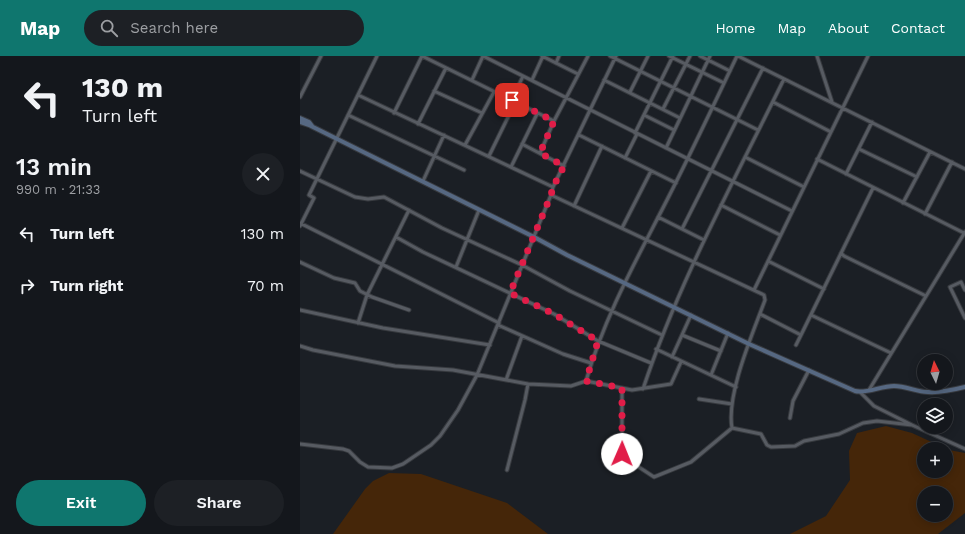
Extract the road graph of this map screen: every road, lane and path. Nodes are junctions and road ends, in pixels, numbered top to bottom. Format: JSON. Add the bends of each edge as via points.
{"nodes":[{"id":1,"x":321,"y":56,"type":"edge"},
{"id":2,"x":377,"y":56,"type":"edge"},
{"id":3,"x":422,"y":56,"type":"edge"},
{"id":4,"x":483,"y":56,"type":"edge"},
{"id":5,"x":543,"y":56,"type":"edge"},
{"id":6,"x":559,"y":56,"type":"edge"},
{"id":7,"x":588,"y":56,"type":"edge"},
{"id":8,"x":610,"y":56,"type":"edge"},
{"id":9,"x":648,"y":56,"type":"edge"},
{"id":10,"x":690,"y":56,"type":"edge"},
{"id":11,"x":700,"y":56,"type":"edge"},
{"id":12,"x":738,"y":56,"type":"edge"},
{"id":13,"x":817,"y":56,"type":"edge"},
{"id":14,"x":868,"y":56,"type":"edge"},
{"id":15,"x":615,"y":57,"type":"edge"},
{"id":16,"x":672,"y":57,"type":"edge"},
{"id":17,"x":709,"y":58,"type":"edge"},
{"id":18,"x":556,"y":63,"type":"junction"},
{"id":19,"x":686,"y":64,"type":"junction"},
{"id":20,"x":446,"y":68,"type":"junction"},
{"id":21,"x":763,"y":68,"type":"junction"},
{"id":22,"x":640,"y":71,"type":"junction"},
{"id":23,"x":730,"y":71,"type":"junction"},
{"id":24,"x":702,"y":72,"type":"junction"},
{"id":25,"x":578,"y":74,"type":"junction"},
{"id":26,"x":523,"y":76,"type":"junction"},
{"id":27,"x":784,"y":79,"type":"junction"},
{"id":28,"x":472,"y":80,"type":"junction"},
{"id":29,"x":532,"y":80,"type":"junction"},
{"id":30,"x":604,"y":80,"type":"junction"},
{"id":31,"x":661,"y":80,"type":"junction"},
{"id":32,"x":724,"y":83,"type":"junction"},
{"id":33,"x":674,"y":87,"type":"junction"},
{"id":34,"x":434,"y":91,"type":"junction"},
{"id":35,"x":494,"y":92,"type":"junction"},
{"id":36,"x":630,"y":92,"type":"junction"},
{"id":37,"x":358,"y":95,"type":"junction"},
{"id":38,"x":691,"y":96,"type":"junction"},
{"id":39,"x":300,"y":97,"type":"edge"},
{"id":40,"x":566,"y":98,"type":"junction"},
{"id":41,"x":512,"y":100,"type":"junction"},
{"id":42,"x":772,"y":102,"type":"junction"},
{"id":43,"x":832,"y":102,"type":"junction"},
{"id":44,"x":515,"y":103,"type":"junction"},
{"id":45,"x":650,"y":103,"type":"junction"},
{"id":46,"x":713,"y":108,"type":"junction"},
{"id":47,"x":843,"y":108,"type":"junction"},
{"id":48,"x":590,"y":109,"type":"junction"},
{"id":49,"x":663,"y":109,"type":"junction"},
{"id":50,"x":394,"y":112,"type":"junction"},
{"id":51,"x":482,"y":113,"type":"junction"},
{"id":52,"x":348,"y":114,"type":"junction"},
{"id":53,"x":537,"y":114,"type":"junction"},
{"id":54,"x":644,"y":115,"type":"junction"},
{"id":55,"x":300,"y":118,"type":"edge"},
{"id":56,"x":680,"y":118,"type":"junction"},
{"id":57,"x":736,"y":119,"type":"junction"},
{"id":58,"x":554,"y":121,"type":"junction"},
{"id":59,"x":300,"y":122,"type":"edge"},
{"id":60,"x":872,"y":122,"type":"junction"},
{"id":61,"x":418,"y":124,"type":"junction"},
{"id":62,"x":311,"y":126,"type":"junction"},
{"id":63,"x":674,"y":130,"type":"junction"},
{"id":64,"x":758,"y":130,"type":"junction"},
{"id":65,"x":831,"y":132,"type":"junction"},
{"id":66,"x":636,"y":133,"type":"junction"},
{"id":67,"x":579,"y":134,"type":"junction"},
{"id":68,"x":444,"y":135,"type":"junction"},
{"id":69,"x":337,"y":137,"type":"junction"},
{"id":70,"x":522,"y":144,"type":"junction"},
{"id":71,"x":465,"y":145,"type":"junction"},
{"id":72,"x":602,"y":146,"type":"junction"},
{"id":73,"x":666,"y":148,"type":"junction"},
{"id":74,"x":859,"y":148,"type":"junction"},
{"id":75,"x":930,"y":152,"type":"junction"},
{"id":76,"x":540,"y":153,"type":"junction"},
{"id":77,"x":434,"y":156,"type":"junction"},
{"id":78,"x":489,"y":156,"type":"junction"},
{"id":79,"x":745,"y":157,"type":"junction"},
{"id":80,"x":625,"y":158,"type":"junction"},
{"id":81,"x":688,"y":159,"type":"junction"},
{"id":82,"x":817,"y":159,"type":"junction"},
{"id":83,"x":952,"y":162,"type":"junction"},
{"id":84,"x":564,"y":166,"type":"junction"},
{"id":85,"x":511,"y":167,"type":"junction"},
{"id":86,"x":965,"y":169,"type":"edge"},
{"id":87,"x":464,"y":170,"type":"dead end"},
{"id":88,"x":711,"y":170,"type":"junction"},
{"id":89,"x":300,"y":171,"type":"edge"},
{"id":90,"x":651,"y":171,"type":"junction"},
{"id":91,"x":846,"y":174,"type":"junction"},
{"id":92,"x":917,"y":177,"type":"junction"},
{"id":93,"x":318,"y":180,"type":"junction"},
{"id":94,"x":423,"y":181,"type":"junction"},
{"id":95,"x":733,"y":182,"type":"junction"},
{"id":96,"x":676,"y":183,"type":"junction"},
{"id":97,"x":553,"y":187,"type":"junction"},
{"id":98,"x":804,"y":187,"type":"junction"},
{"id":99,"x":873,"y":188,"type":"junction"},
{"id":100,"x":551,"y":195,"type":"junction"},
{"id":101,"x":903,"y":203,"type":"junction"},
{"id":102,"x":721,"y":205,"type":"junction"},
{"id":103,"x":574,"y":206,"type":"junction"},
{"id":104,"x":409,"y":210,"type":"junction"},
{"id":105,"x":479,"y":210,"type":"junction"},
{"id":106,"x":792,"y":211,"type":"junction"},
{"id":107,"x":925,"y":214,"type":"junction"},
{"id":108,"x":658,"y":217,"type":"junction"},
{"id":109,"x":300,"y":224,"type":"edge"},
{"id":110,"x":622,"y":228,"type":"junction"},
{"id":111,"x":682,"y":229,"type":"junction"},
{"id":112,"x":965,"y":233,"type":"edge"},
{"id":113,"x":780,"y":235,"type":"junction"},
{"id":114,"x":534,"y":236,"type":"junction"},
{"id":115,"x":396,"y":237,"type":"junction"},
{"id":116,"x":646,"y":239,"type":"junction"},
{"id":117,"x":467,"y":240,"type":"junction"},
{"id":118,"x":704,"y":240,"type":"junction"},
{"id":119,"x":841,"y":252,"type":"junction"},
{"id":120,"x":768,"y":261,"type":"junction"},
{"id":121,"x":300,"y":262,"type":"edge"},
{"id":122,"x":694,"y":262,"type":"junction"},
{"id":123,"x":383,"y":265,"type":"junction"},
{"id":124,"x":522,"y":265,"type":"junction"},
{"id":125,"x":456,"y":267,"type":"junction"},
{"id":126,"x":625,"y":283,"type":"junction"},
{"id":127,"x":824,"y":289,"type":"junction"},
{"id":128,"x":754,"y":290,"type":"junction"},
{"id":129,"x":965,"y":290,"type":"edge"},
{"id":130,"x":510,"y":293,"type":"junction"},
{"id":131,"x":367,"y":295,"type":"junction"},
{"id":132,"x":926,"y":296,"type":"junction"},
{"id":133,"x":674,"y":306,"type":"junction"},
{"id":134,"x":300,"y":310,"type":"edge"},
{"id":135,"x":409,"y":310,"type":"dead end"},
{"id":136,"x":611,"y":310,"type":"junction"},
{"id":137,"x":760,"y":314,"type":"junction"},
{"id":138,"x":691,"y":315,"type":"junction"},
{"id":139,"x":811,"y":315,"type":"junction"},
{"id":140,"x":965,"y":318,"type":"edge"},
{"id":141,"x":358,"y":323,"type":"junction"},
{"id":142,"x":498,"y":324,"type":"junction"},
{"id":143,"x":728,"y":333,"type":"junction"},
{"id":144,"x":662,"y":334,"type":"junction"},
{"id":145,"x":682,"y":335,"type":"junction"},
{"id":146,"x":801,"y":335,"type":"junction"},
{"id":147,"x":522,"y":336,"type":"junction"},
{"id":148,"x":598,"y":341,"type":"junction"},
{"id":149,"x":749,"y":344,"type":"junction"},
{"id":150,"x":490,"y":345,"type":"junction"},
{"id":151,"x":796,"y":345,"type":"dead end"},
{"id":152,"x":300,"y":346,"type":"edge"},
{"id":153,"x":656,"y":349,"type":"junction"},
{"id":154,"x":721,"y":351,"type":"junction"},
{"id":155,"x":891,"y":353,"type":"junction"},
{"id":156,"x":672,"y":357,"type":"junction"},
{"id":157,"x":681,"y":362,"type":"junction"},
{"id":158,"x":591,"y":363,"type":"junction"},
{"id":159,"x":651,"y":363,"type":"junction"},
{"id":160,"x":809,"y":370,"type":"junction"},
{"id":161,"x":477,"y":375,"type":"junction"},
{"id":162,"x":711,"y":375,"type":"junction"},
{"id":163,"x":506,"y":380,"type":"junction"},
{"id":164,"x":586,"y":381,"type":"junction"},
{"id":165,"x":528,"y":384,"type":"junction"},
{"id":166,"x":736,"y":387,"type":"junction"},
{"id":167,"x":965,"y":387,"type":"edge"},
{"id":168,"x":622,"y":388,"type":"junction"},
{"id":169,"x":643,"y":389,"type":"junction"},
{"id":170,"x":869,"y":390,"type":"junction"},
{"id":171,"x":861,"y":392,"type":"junction"},
{"id":172,"x":712,"y":395,"type":"dead end"},
{"id":173,"x":699,"y":399,"type":"dead end"},
{"id":174,"x":711,"y":400,"type":"junction"},
{"id":175,"x":732,"y":404,"type":"junction"},
{"id":176,"x":790,"y":418,"type":"dead end"},
{"id":177,"x":912,"y":425,"type":"junction"},
{"id":178,"x":732,"y":428,"type":"junction"},
{"id":179,"x":300,"y":444,"type":"edge"},
{"id":180,"x":965,"y":449,"type":"edge"},
{"id":181,"x":507,"y":470,"type":"dead end"}],
"edges":[{"from":1,"to":39,"type":"street"},
{"from":2,"to":37,"type":"street"},
{"from":3,"to":20,"type":"street"},
{"from":3,"to":50,"type":"street"},
{"from":4,"to":26,"type":"street"},
{"from":4,"to":28,"type":"street"},
{"from":5,"to":18,"type":"street"},
{"from":5,"to":29,"type":"street"},
{"from":6,"to":18,"type":"street"},
{"from":7,"to":25,"type":"street"},
{"from":8,"to":15,"type":"street"},
{"from":9,"to":22,"type":"street"},
{"from":10,"to":19,"type":"street"},
{"from":11,"to":17,"type":"street"},
{"from":12,"to":21,"type":"street"},
{"from":12,"to":23,"type":"street"},
{"from":13,"to":43,"type":"street"},
{"from":14,"to":47,"type":"street"},
{"from":15,"to":22,"type":"street"},
{"from":15,"to":30,"type":"street"},
{"from":16,"to":19,"type":"street"},
{"from":16,"to":31,"type":"street"},
{"from":17,"to":23,"type":"street"},
{"from":17,"to":24,"type":"street"},
{"from":18,"to":25,"type":"street"},
{"from":19,"to":24,"type":"street"},
{"from":19,"to":33,"type":"street"},
{"from":20,"to":28,"type":"street"},
{"from":20,"to":34,"type":"street"},
{"from":21,"to":27,"type":"street"},
{"from":21,"to":57,"type":"street"},
{"from":22,"to":31,"type":"street"},
{"from":22,"to":36,"type":"street"},
{"from":23,"to":32,"type":"street"},
{"from":24,"to":32,"type":"street"},
{"from":24,"to":38,"type":"street"},
{"from":25,"to":40,"type":"street"},
{"from":26,"to":29,"type":"street"},
{"from":26,"to":41,"type":"street"},
{"from":27,"to":42,"type":"street"},
{"from":27,"to":43,"type":"street"},
{"from":28,"to":35,"type":"street"},
{"from":29,"to":40,"type":"street"},
{"from":30,"to":36,"type":"street"},
{"from":30,"to":48,"type":"street"},
{"from":31,"to":33,"type":"street"},
{"from":31,"to":45,"type":"street"},
{"from":32,"to":46,"type":"street"},
{"from":33,"to":38,"type":"street"},
{"from":33,"to":49,"type":"street"},
{"from":34,"to":51,"type":"street"},
{"from":34,"to":61,"type":"street"},
{"from":35,"to":41,"type":"street"},
{"from":35,"to":51,"type":"street"},
{"from":36,"to":45,"type":"street"},
{"from":37,"to":50,"type":"street"},
{"from":37,"to":52,"type":"street"},
{"from":38,"to":46,"type":"street"},
{"from":38,"to":56,"type":"street"},
{"from":40,"to":48,"type":"street"},
{"from":40,"to":58,"type":"street"},
{"from":41,"to":44,"type":"street"},
{"from":42,"to":64,"type":"street"},
{"from":42,"to":65,"type":"street"},
{"from":43,"to":47,"type":"street"},
{"from":44,"to":53,"type":"street"},
{"from":44,"to":78,"type":"street"},
{"from":45,"to":49,"type":"street"},
{"from":45,"to":54,"type":"street"},
{"from":46,"to":57,"type":"street"},
{"from":46,"to":81,"type":"street"},
{"from":47,"to":60,"type":"street"},
{"from":47,"to":65,"type":"street"},
{"from":48,"to":66,"type":"street"},
{"from":48,"to":67,"type":"street"},
{"from":49,"to":56,"type":"street"},
{"from":50,"to":61,"type":"street"},
{"from":51,"to":71,"type":"street"},
{"from":52,"to":69,"type":"street"},
{"from":52,"to":77,"type":"street"},
{"from":53,"to":58,"type":"street"},
{"from":53,"to":70,"type":"street"},
{"from":54,"to":63,"type":"street"},
{"from":54,"to":66,"type":"street"},
{"from":55,"to":62,"type":"street","via":[[309,122]]},
{"from":56,"to":63,"type":"street"},
{"from":57,"to":64,"type":"street"},
{"from":57,"to":88,"type":"street"},
{"from":58,"to":76,"type":"street"},
{"from":59,"to":62,"type":"street"},
{"from":60,"to":74,"type":"street"},
{"from":60,"to":75,"type":"street"},
{"from":61,"to":68,"type":"street"},
{"from":62,"to":69,"type":"street"},
{"from":63,"to":73,"type":"street"},
{"from":64,"to":79,"type":"street"},
{"from":65,"to":82,"type":"street"},
{"from":66,"to":73,"type":"street"},
{"from":66,"to":80,"type":"street"},
{"from":67,"to":72,"type":"street"},
{"from":67,"to":84,"type":"street"},
{"from":68,"to":71,"type":"street"},
{"from":68,"to":77,"type":"street"},
{"from":69,"to":93,"type":"street"},
{"from":69,"to":94,"type":"street"},
{"from":70,"to":76,"type":"street"},
{"from":70,"to":85,"type":"street"},
{"from":71,"to":78,"type":"street"},
{"from":72,"to":80,"type":"street"},
{"from":72,"to":103,"type":"street"},
{"from":73,"to":81,"type":"street"},
{"from":74,"to":91,"type":"street"},
{"from":74,"to":92,"type":"street"},
{"from":75,"to":83,"type":"street"},
{"from":75,"to":92,"type":"street"},
{"from":76,"to":84,"type":"street"},
{"from":77,"to":87,"type":"street"},
{"from":77,"to":94,"type":"street"},
{"from":78,"to":85,"type":"street"},
{"from":79,"to":95,"type":"street"},
{"from":79,"to":98,"type":"street"},
{"from":80,"to":90,"type":"street"},
{"from":81,"to":88,"type":"street"},
{"from":81,"to":96,"type":"street"},
{"from":82,"to":91,"type":"street"},
{"from":82,"to":98,"type":"street"},
{"from":83,"to":86,"type":"street"},
{"from":83,"to":107,"type":"street"},
{"from":84,"to":97,"type":"street"},
{"from":85,"to":97,"type":"street"},
{"from":88,"to":95,"type":"street"},
{"from":88,"to":111,"type":"street"},
{"from":89,"to":93,"type":"street"},
{"from":90,"to":96,"type":"street"},
{"from":90,"to":110,"type":"street"},
{"from":91,"to":99,"type":"street"},
{"from":92,"to":101,"type":"street"},
{"from":93,"to":104,"type":"street","via":[[355,197],[384,197]]},
{"from":93,"to":109,"type":"street","via":[[309,195],[314,198]]},
{"from":94,"to":105,"type":"street"},
{"from":95,"to":102,"type":"street"},
{"from":95,"to":106,"type":"street"},
{"from":96,"to":108,"type":"street"},
{"from":97,"to":100,"type":"street"},
{"from":98,"to":106,"type":"street"},
{"from":99,"to":101,"type":"street"},
{"from":99,"to":119,"type":"street"},
{"from":100,"to":103,"type":"street"},
{"from":100,"to":114,"type":"street"},
{"from":101,"to":107,"type":"street"},
{"from":102,"to":113,"type":"street"},
{"from":102,"to":118,"type":"street"},
{"from":103,"to":110,"type":"street"},
{"from":104,"to":115,"type":"street"},
{"from":104,"to":117,"type":"street"},
{"from":105,"to":114,"type":"street"},
{"from":105,"to":117,"type":"street"},
{"from":106,"to":113,"type":"street"},
{"from":107,"to":112,"type":"street"},
{"from":108,"to":111,"type":"street"},
{"from":108,"to":116,"type":"street"},
{"from":109,"to":123,"type":"street"},
{"from":110,"to":116,"type":"street"},
{"from":111,"to":118,"type":"street"},
{"from":112,"to":132,"type":"street"},
{"from":113,"to":120,"type":"street"},
{"from":114,"to":124,"type":"street"},
{"from":114,"to":126,"type":"street"},
{"from":115,"to":123,"type":"street"},
{"from":115,"to":125,"type":"street"},
{"from":116,"to":122,"type":"street"},
{"from":116,"to":126,"type":"street"},
{"from":117,"to":124,"type":"street"},
{"from":117,"to":125,"type":"street"},
{"from":118,"to":122,"type":"street"},
{"from":119,"to":127,"type":"street"},
{"from":119,"to":132,"type":"street","via":[[844,256]]},
{"from":120,"to":127,"type":"street"},
{"from":120,"to":128,"type":"street"},
{"from":121,"to":131,"type":"street","via":[[334,278],[354,283]]},
{"from":122,"to":128,"type":"street"},
{"from":122,"to":133,"type":"street"},
{"from":123,"to":131,"type":"street"},
{"from":123,"to":142,"type":"street"},
{"from":124,"to":130,"type":"street"},
{"from":124,"to":136,"type":"street"},
{"from":125,"to":130,"type":"street"},
{"from":126,"to":133,"type":"street"},
{"from":126,"to":136,"type":"street"},
{"from":127,"to":139,"type":"street"},
{"from":128,"to":137,"type":"street","via":[[765,297]]},
{"from":129,"to":140,"type":"street","via":[[961,282],[950,287]]},
{"from":130,"to":142,"type":"street"},
{"from":130,"to":148,"type":"street","via":[[554,314]]},
{"from":131,"to":135,"type":"street"},
{"from":131,"to":141,"type":"street"},
{"from":132,"to":155,"type":"street"},
{"from":133,"to":138,"type":"street"},
{"from":133,"to":144,"type":"street"},
{"from":134,"to":141,"type":"street"},
{"from":136,"to":144,"type":"street"},
{"from":136,"to":148,"type":"street"},
{"from":137,"to":146,"type":"street"},
{"from":137,"to":149,"type":"street"},
{"from":138,"to":143,"type":"street"},
{"from":138,"to":145,"type":"street"},
{"from":139,"to":146,"type":"street"},
{"from":139,"to":155,"type":"street"},
{"from":141,"to":150,"type":"street"},
{"from":142,"to":147,"type":"street"},
{"from":142,"to":150,"type":"street"},
{"from":143,"to":149,"type":"street"},
{"from":143,"to":154,"type":"street"},
{"from":144,"to":153,"type":"street"},
{"from":145,"to":154,"type":"street"},
{"from":145,"to":156,"type":"street"},
{"from":146,"to":151,"type":"street"},
{"from":147,"to":158,"type":"street"},
{"from":147,"to":163,"type":"street"},
{"from":148,"to":158,"type":"street"},
{"from":148,"to":159,"type":"street"},
{"from":149,"to":160,"type":"street"},
{"from":149,"to":166,"type":"street"},
{"from":150,"to":161,"type":"street"},
{"from":152,"to":161,"type":"street","via":[[395,366],[453,370]]},
{"from":153,"to":156,"type":"street"},
{"from":153,"to":159,"type":"street"},
{"from":154,"to":162,"type":"street"},
{"from":155,"to":170,"type":"street"},
{"from":156,"to":157,"type":"street"},
{"from":157,"to":162,"type":"street"},
{"from":157,"to":169,"type":"street","via":[[672,384]]},
{"from":158,"to":164,"type":"street"},
{"from":159,"to":169,"type":"street"},
{"from":160,"to":171,"type":"street"},
{"from":160,"to":176,"type":"street","via":[[791,405]]},
{"from":161,"to":163,"type":"street"},
{"from":161,"to":179,"type":"street","via":[[440,436],[431,445],[398,466],[372,468],[362,464],[349,450]]},
{"from":162,"to":166,"type":"street"},
{"from":163,"to":165,"type":"street"},
{"from":164,"to":165,"type":"street","via":[[571,386]]},
{"from":164,"to":168,"type":"street"},
{"from":165,"to":181,"type":"street"},
{"from":166,"to":175,"type":"street"},
{"from":167,"to":170,"type":"street","via":[[928,392],[896,386]]},
{"from":168,"to":169,"type":"street"},
{"from":168,"to":178,"type":"street","via":[[622,456],[650,475],[658,476],[687,465]]},
{"from":170,"to":171,"type":"street"},
{"from":171,"to":177,"type":"street","via":[[874,406]]},
{"from":172,"to":174,"type":"street"},
{"from":173,"to":174,"type":"street"},
{"from":174,"to":175,"type":"street"},
{"from":175,"to":178,"type":"street"},
{"from":177,"to":178,"type":"street","via":[[877,421],[863,423],[840,434],[804,441],[795,446],[774,447],[767,444],[761,434]]},
{"from":177,"to":180,"type":"street"}]}
